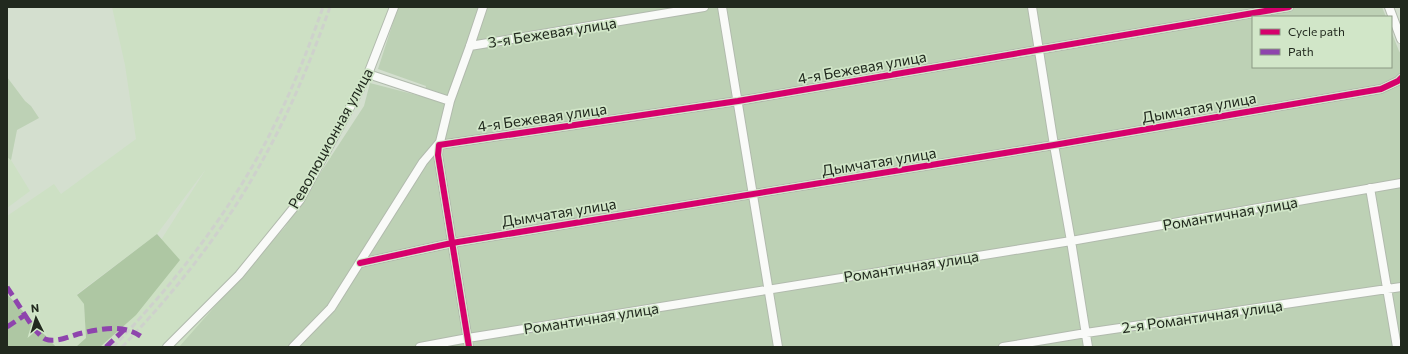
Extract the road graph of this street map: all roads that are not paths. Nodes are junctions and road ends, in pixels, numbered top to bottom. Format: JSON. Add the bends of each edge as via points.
{"nodes":[{"id":1,"x":394,"y":7,"type":"edge"},
{"id":2,"x":482,"y":7,"type":"edge"},
{"id":3,"x":704,"y":7,"type":"edge"},
{"id":4,"x":722,"y":7,"type":"edge"},
{"id":5,"x":1032,"y":7,"type":"edge"},
{"id":6,"x":1289,"y":7,"type":"edge"},
{"id":7,"x":1389,"y":7,"type":"edge"},
{"id":8,"x":1401,"y":39,"type":"edge"},
{"id":9,"x":470,"y":46,"type":"junction"},
{"id":10,"x":1038,"y":50,"type":"junction"},
{"id":11,"x":368,"y":74,"type":"junction"},
{"id":12,"x":1401,"y":78,"type":"edge"},
{"id":13,"x":450,"y":101,"type":"junction"},
{"id":14,"x":738,"y":101,"type":"junction"},
{"id":15,"x":439,"y":145,"type":"junction"},
{"id":16,"x":1054,"y":146,"type":"junction"},
{"id":17,"x":1401,"y":183,"type":"edge"},
{"id":18,"x":1370,"y":188,"type":"junction"},
{"id":19,"x":752,"y":195,"type":"junction"},
{"id":20,"x":1071,"y":241,"type":"junction"},
{"id":21,"x":452,"y":243,"type":"junction"},
{"id":22,"x":360,"y":263,"type":"junction"},
{"id":23,"x":1401,"y":287,"type":"edge"},
{"id":24,"x":769,"y":289,"type":"junction"},
{"id":25,"x":1387,"y":289,"type":"junction"},
{"id":26,"x":1086,"y":333,"type":"junction"},
{"id":27,"x":468,"y":338,"type":"junction"},
{"id":28,"x":167,"y":347,"type":"edge"},
{"id":29,"x":293,"y":347,"type":"edge"},
{"id":30,"x":420,"y":347,"type":"edge"},
{"id":31,"x":469,"y":347,"type":"edge"},
{"id":32,"x":778,"y":347,"type":"edge"},
{"id":33,"x":1003,"y":347,"type":"edge"},
{"id":34,"x":1088,"y":347,"type":"edge"},
{"id":35,"x":1397,"y":347,"type":"edge"}],
"edges":[{"from":1,"to":11,"type":"street","name":"Революционная улица"},
{"from":2,"to":9,"type":"street"},
{"from":3,"to":9,"type":"street","name":"3-я Бежевая улица"},
{"from":4,"to":14,"type":"street"},
{"from":5,"to":10,"type":"street"},
{"from":6,"to":10,"type":"street","name":"4-я Бежевая улица"},
{"from":7,"to":8,"type":"street"},
{"from":9,"to":13,"type":"street"},
{"from":10,"to":14,"type":"street","name":"4-я Бежевая улица"},
{"from":10,"to":16,"type":"street"},
{"from":11,"to":13,"type":"street"},
{"from":11,"to":28,"type":"street","name":"Революционная улица","via":[[300,200],[239,275]]},
{"from":12,"to":16,"type":"street","name":"Дымчатая улица","via":[[1381,89]]},
{"from":13,"to":15,"type":"street"},
{"from":14,"to":15,"type":"street","name":"4-я Бежевая улица"},
{"from":14,"to":19,"type":"street"},
{"from":15,"to":21,"type":"street","via":[[438,155]]},
{"from":15,"to":22,"type":"street","via":[[422,162]]},
{"from":16,"to":19,"type":"street","name":"Дымчатая улица"},
{"from":16,"to":20,"type":"street"},
{"from":17,"to":18,"type":"street","name":"Романтичная улица"},
{"from":18,"to":20,"type":"street","name":"Романтичная улица"},
{"from":18,"to":25,"type":"street"},
{"from":19,"to":21,"type":"street","name":"Дымчатая улица"},
{"from":19,"to":24,"type":"street"},
{"from":20,"to":24,"type":"street","name":"Романтичная улица"},
{"from":20,"to":26,"type":"street"},
{"from":21,"to":22,"type":"street","name":"Дымчатая улица"},
{"from":21,"to":27,"type":"street"},
{"from":22,"to":29,"type":"street","via":[[331,308]]},
{"from":23,"to":25,"type":"street","name":"2-я Романтичная улица"},
{"from":24,"to":27,"type":"street","name":"Романтичная улица"},
{"from":24,"to":32,"type":"street"},
{"from":25,"to":26,"type":"street","name":"2-я Романтичная улица"},
{"from":25,"to":35,"type":"street"},
{"from":26,"to":33,"type":"street","name":"2-я Романтичная улица"},
{"from":26,"to":34,"type":"street"},
{"from":27,"to":30,"type":"street","name":"Романтичная улица"},
{"from":27,"to":31,"type":"street"}]}
